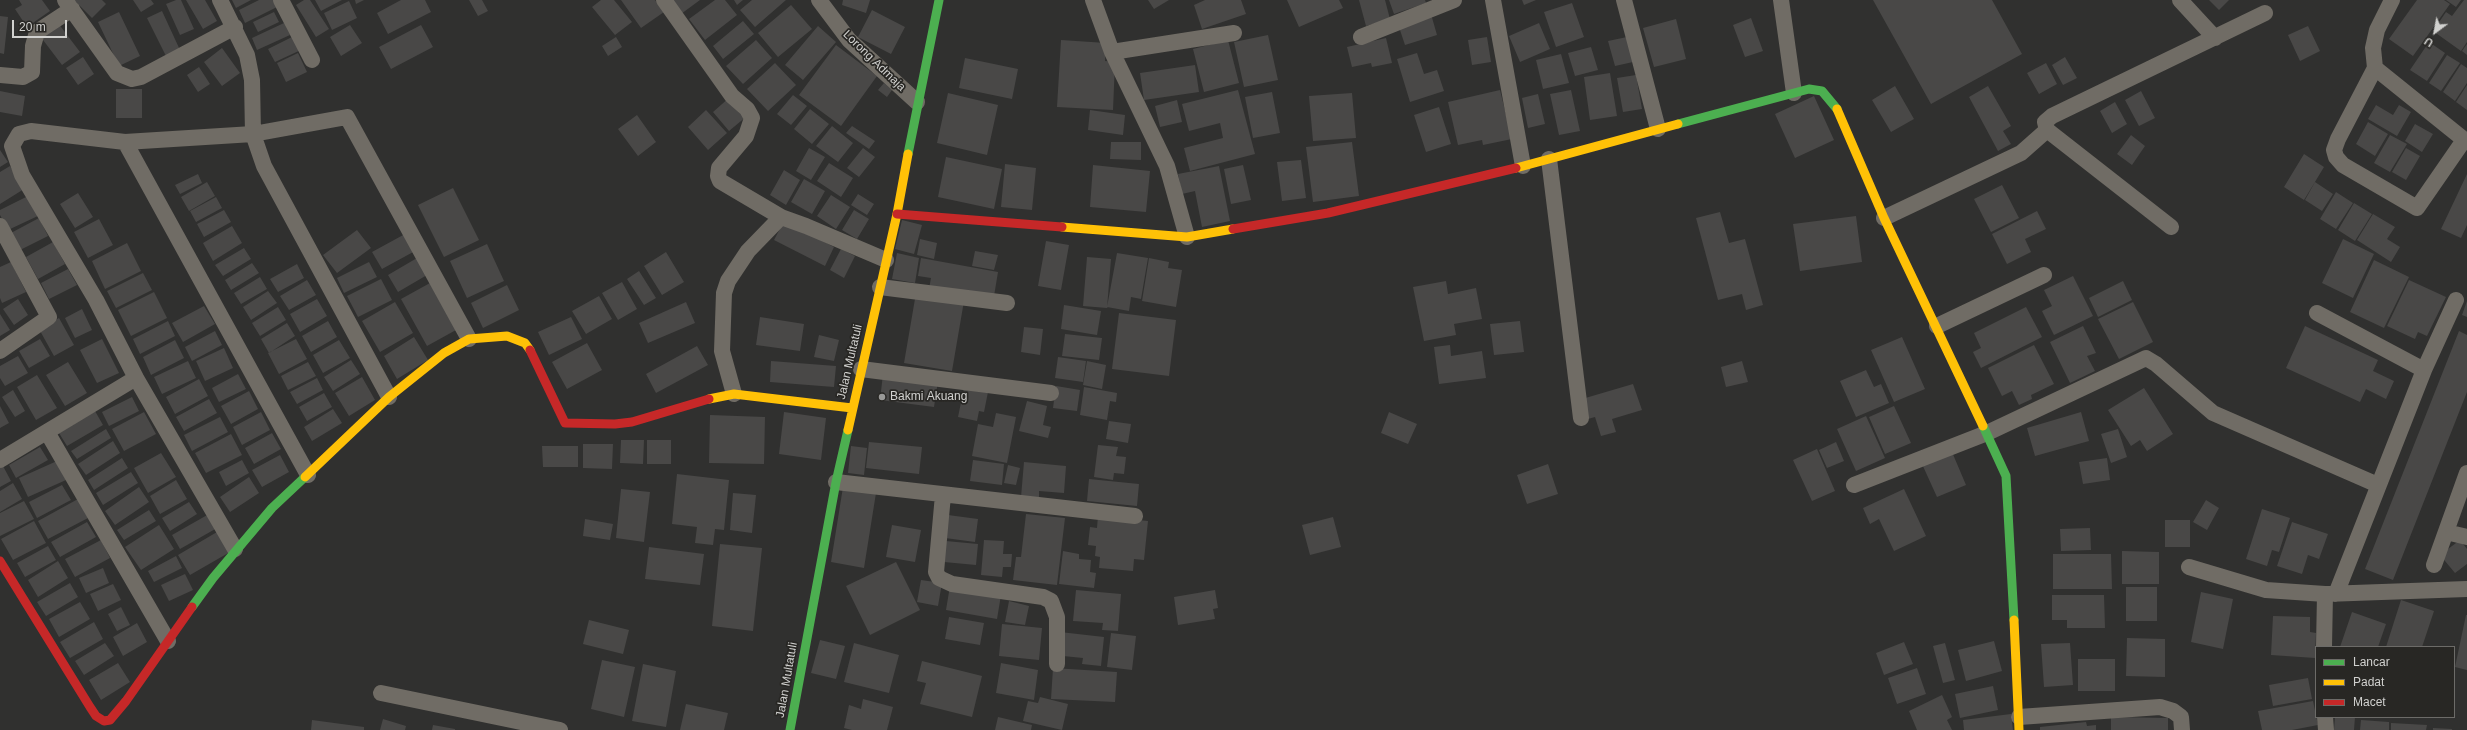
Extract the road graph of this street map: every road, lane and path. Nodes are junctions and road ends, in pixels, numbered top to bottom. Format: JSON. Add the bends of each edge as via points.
{"nodes":[{"id":1,"x":220,"y":0,"type":"edge"},
{"id":2,"x":281,"y":0,"type":"edge"},
{"id":3,"x":664,"y":0,"type":"edge"},
{"id":4,"x":819,"y":0,"type":"edge"},
{"id":5,"x":939,"y":0,"type":"edge"},
{"id":6,"x":1093,"y":0,"type":"edge"},
{"id":7,"x":1454,"y":0,"type":"edge"},
{"id":8,"x":1493,"y":0,"type":"edge"},
{"id":9,"x":1624,"y":0,"type":"edge"},
{"id":10,"x":1781,"y":0,"type":"edge"},
{"id":11,"x":2180,"y":0,"type":"edge"},
{"id":12,"x":2392,"y":0,"type":"edge"},
{"id":13,"x":68,"y":4,"type":"edge"},
{"id":14,"x":2265,"y":13,"type":"dead end"},
{"id":15,"x":235,"y":27,"type":"junction"},
{"id":16,"x":1234,"y":33,"type":"dead end"},
{"id":17,"x":1361,"y":37,"type":"dead end"},
{"id":18,"x":2215,"y":38,"type":"junction"},
{"id":19,"x":1112,"y":52,"type":"junction"},
{"id":20,"x":312,"y":60,"type":"dead end"},
{"id":21,"x":2375,"y":68,"type":"junction"},
{"id":22,"x":0,"y":74,"type":"edge"},
{"id":23,"x":1794,"y":93,"type":"junction"},
{"id":24,"x":917,"y":102,"type":"junction"},
{"id":25,"x":1658,"y":129,"type":"junction"},
{"id":26,"x":2047,"y":130,"type":"junction"},
{"id":27,"x":253,"y":134,"type":"junction"},
{"id":28,"x":2466,"y":140,"type":"edge"},
{"id":29,"x":126,"y":142,"type":"junction"},
{"id":30,"x":1549,"y":159,"type":"junction"},
{"id":31,"x":1523,"y":166,"type":"junction"},
{"id":32,"x":897,"y":214,"type":"junction"},
{"id":33,"x":780,"y":217,"type":"junction"},
{"id":34,"x":1884,"y":218,"type":"junction"},
{"id":35,"x":0,"y":226,"type":"edge"},
{"id":36,"x":2171,"y":227,"type":"dead end"},
{"id":37,"x":1187,"y":237,"type":"junction"},
{"id":38,"x":6,"y":254,"type":"edge"},
{"id":39,"x":886,"y":260,"type":"junction"},
{"id":40,"x":2044,"y":275,"type":"dead end"},
{"id":41,"x":880,"y":287,"type":"junction"},
{"id":42,"x":2456,"y":300,"type":"dead end"},
{"id":43,"x":1008,"y":303,"type":"dead end"},
{"id":44,"x":2317,"y":313,"type":"dead end"},
{"id":45,"x":1937,"y":326,"type":"junction"},
{"id":46,"x":469,"y":339,"type":"junction"},
{"id":47,"x":0,"y":351,"type":"edge"},
{"id":48,"x":861,"y":369,"type":"junction"},
{"id":49,"x":2424,"y":370,"type":"junction"},
{"id":50,"x":136,"y":378,"type":"junction"},
{"id":51,"x":1051,"y":393,"type":"dead end"},
{"id":52,"x":734,"y":394,"type":"junction"},
{"id":53,"x":389,"y":396,"type":"junction"},
{"id":54,"x":852,"y":408,"type":"junction"},
{"id":55,"x":1581,"y":418,"type":"dead end"},
{"id":56,"x":47,"y":432,"type":"junction"},
{"id":57,"x":1987,"y":433,"type":"junction"},
{"id":58,"x":0,"y":460,"type":"edge"},
{"id":59,"x":2467,"y":473,"type":"edge"},
{"id":60,"x":308,"y":475,"type":"junction"},
{"id":61,"x":836,"y":482,"type":"junction"},
{"id":62,"x":1854,"y":485,"type":"dead end"},
{"id":63,"x":2378,"y":485,"type":"junction"},
{"id":64,"x":943,"y":495,"type":"junction"},
{"id":65,"x":1135,"y":516,"type":"dead end"},
{"id":66,"x":2446,"y":532,"type":"junction"},
{"id":67,"x":2467,"y":537,"type":"edge"},
{"id":68,"x":236,"y":549,"type":"junction"},
{"id":69,"x":0,"y":561,"type":"edge"},
{"id":70,"x":2434,"y":565,"type":"dead end"},
{"id":71,"x":2189,"y":567,"type":"dead end"},
{"id":72,"x":5,"y":578,"type":"edge"},
{"id":73,"x":2467,"y":589,"type":"edge"},
{"id":74,"x":2331,"y":594,"type":"junction"},
{"id":75,"x":168,"y":641,"type":"junction"},
{"id":76,"x":2324,"y":646,"type":"edge"},
{"id":77,"x":1057,"y":664,"type":"dead end"},
{"id":78,"x":381,"y":693,"type":"dead end"},
{"id":79,"x":2325,"y":718,"type":"edge"},
{"id":80,"x":2019,"y":724,"type":"edge"},
{"id":81,"x":560,"y":730,"type":"edge"},
{"id":82,"x":790,"y":730,"type":"edge"},
{"id":83,"x":2182,"y":730,"type":"edge"},
{"id":84,"x":2326,"y":730,"type":"edge"}],
"edges":[{"from":1,"to":15,"type":"street"},
{"from":2,"to":20,"type":"street"},
{"from":3,"to":33,"type":"street","via":[[732,96],[747,109],[752,118],[746,136],[719,168],[720,181]]},
{"from":4,"to":24,"type":"street","name":"Lorong Admaja","via":[[849,40]]},
{"from":5,"to":24,"type":"street","name":"Jalan Multatuli"},
{"from":6,"to":19,"type":"street"},
{"from":7,"to":17,"type":"street"},
{"from":8,"to":31,"type":"street"},
{"from":9,"to":25,"type":"street"},
{"from":10,"to":23,"type":"street"},
{"from":11,"to":18,"type":"street"},
{"from":12,"to":21,"type":"street","via":[[2377,30],[2373,48]]},
{"from":13,"to":15,"type":"street","via":[[117,73],[132,79]]},
{"from":13,"to":22,"type":"street","via":[[37,32],[33,46],[32,72],[23,76]]},
{"from":14,"to":18,"type":"street"},
{"from":15,"to":27,"type":"street","via":[[247,55],[252,80]]},
{"from":16,"to":19,"type":"street"},
{"from":18,"to":26,"type":"street","via":[[2052,116],[2045,122]]},
{"from":19,"to":37,"type":"street","via":[[1167,166]]},
{"from":21,"to":28,"type":"street"},
{"from":21,"to":28,"type":"street","via":[[2334,150],[2343,165],[2417,208]]},
{"from":23,"to":25,"type":"street"},
{"from":23,"to":34,"type":"street","via":[[1809,89],[1822,91],[1830,98],[1851,139]]},
{"from":24,"to":32,"type":"street","name":"Jalan Multatuli"},
{"from":25,"to":30,"type":"street"},
{"from":26,"to":34,"type":"street","via":[[2021,153]]},
{"from":26,"to":36,"type":"street"},
{"from":27,"to":29,"type":"street"},
{"from":27,"to":46,"type":"street","via":[[347,117]]},
{"from":27,"to":53,"type":"street","via":[[264,166]]},
{"from":29,"to":50,"type":"street","via":[[31,131],[19,134],[12,146],[22,175],[96,300]]},
{"from":29,"to":60,"type":"street"},
{"from":30,"to":31,"type":"street"},
{"from":30,"to":55,"type":"street"},
{"from":31,"to":37,"type":"street","via":[[1328,213]]},
{"from":32,"to":37,"type":"street"},
{"from":32,"to":39,"type":"street","name":"Jalan Multatuli"},
{"from":33,"to":39,"type":"street"},
{"from":33,"to":52,"type":"street","via":[[748,251],[728,281],[724,293],[722,351]]},
{"from":34,"to":45,"type":"street"},
{"from":35,"to":38,"type":"street"},
{"from":38,"to":47,"type":"street","via":[[49,317]]},
{"from":39,"to":41,"type":"street","name":"Jalan Multatuli"},
{"from":40,"to":45,"type":"street"},
{"from":41,"to":43,"type":"street"},
{"from":41,"to":48,"type":"street","name":"Jalan Multatuli"},
{"from":42,"to":49,"type":"street"},
{"from":44,"to":49,"type":"street"},
{"from":45,"to":57,"type":"street"},
{"from":46,"to":52,"type":"street","via":[[507,336],[525,343],[534,355],[565,423],[632,422],[701,400]]},
{"from":46,"to":53,"type":"street","via":[[444,353]]},
{"from":48,"to":51,"type":"street"},
{"from":48,"to":54,"type":"street","name":"Jalan Multatuli"},
{"from":49,"to":63,"type":"street"},
{"from":50,"to":56,"type":"street"},
{"from":50,"to":68,"type":"street"},
{"from":52,"to":54,"type":"street"},
{"from":53,"to":60,"type":"street"},
{"from":54,"to":61,"type":"street","name":"Jalan Multatuli"},
{"from":56,"to":58,"type":"street"},
{"from":56,"to":75,"type":"street"},
{"from":57,"to":62,"type":"street"},
{"from":57,"to":63,"type":"street","via":[[2146,358],[2213,413]]},
{"from":57,"to":80,"type":"street","via":[[2006,476]]},
{"from":59,"to":66,"type":"street"},
{"from":60,"to":68,"type":"street","via":[[272,508]]},
{"from":61,"to":64,"type":"street"},
{"from":61,"to":82,"type":"street","name":"Jalan Multatuli"},
{"from":63,"to":74,"type":"street"},
{"from":64,"to":65,"type":"street"},
{"from":64,"to":77,"type":"street","via":[[936,572],[939,578],[952,584],[1043,597],[1051,601],[1057,617]]},
{"from":66,"to":67,"type":"street"},
{"from":66,"to":70,"type":"street"},
{"from":68,"to":75,"type":"street"},
{"from":69,"to":72,"type":"street"},
{"from":71,"to":74,"type":"street","via":[[2266,590]]},
{"from":72,"to":75,"type":"street","via":[[96,716],[104,721],[110,720],[126,701]]},
{"from":73,"to":74,"type":"street"},
{"from":74,"to":76,"type":"street"},
{"from":78,"to":81,"type":"street"},
{"from":79,"to":84,"type":"street"},
{"from":80,"to":83,"type":"street","via":[[2160,707],[2181,717]]}]}
